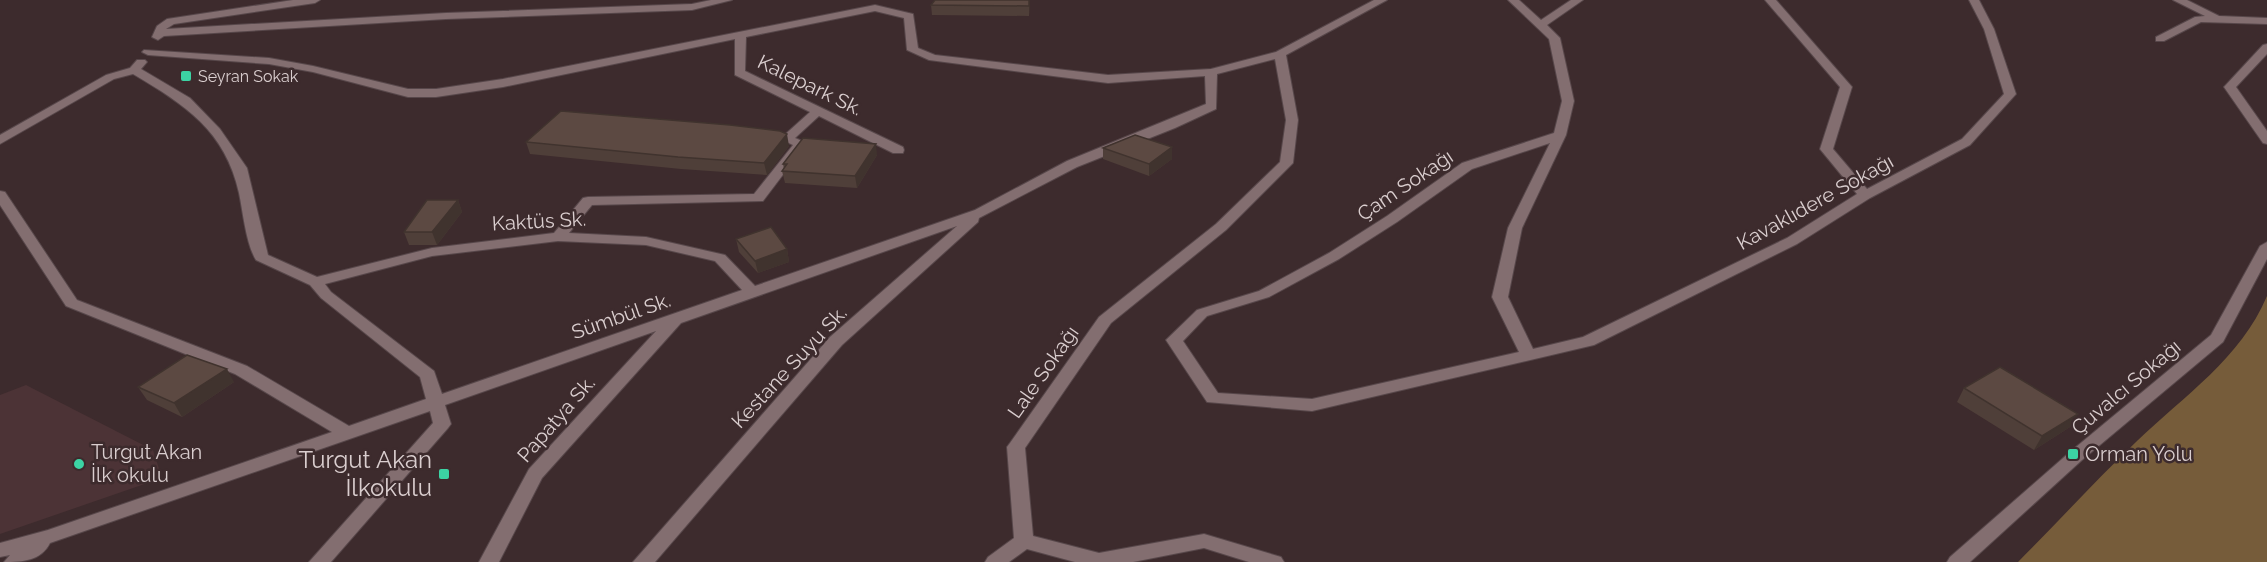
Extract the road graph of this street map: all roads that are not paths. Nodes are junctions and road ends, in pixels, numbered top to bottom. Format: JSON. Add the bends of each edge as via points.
{"nodes":[{"id":1,"x":315,"y":0,"type":"edge"},
{"id":2,"x":727,"y":0,"type":"edge"},
{"id":3,"x":1382,"y":0,"type":"edge"},
{"id":4,"x":1514,"y":0,"type":"edge"},
{"id":5,"x":1578,"y":0,"type":"edge"},
{"id":6,"x":1770,"y":0,"type":"edge"},
{"id":7,"x":1974,"y":0,"type":"edge"},
{"id":8,"x":2178,"y":0,"type":"edge"},
{"id":9,"x":877,"y":4,"type":"edge"},
{"id":10,"x":2222,"y":20,"type":"junction"},
{"id":11,"x":2267,"y":21,"type":"edge"},
{"id":12,"x":1540,"y":25,"type":"junction"},
{"id":13,"x":159,"y":33,"type":"junction"},
{"id":14,"x":741,"y":34,"type":"junction"},
{"id":15,"x":2160,"y":39,"type":"dead end"},
{"id":16,"x":2267,"y":47,"type":"edge"},
{"id":17,"x":148,"y":52,"type":"junction"},
{"id":18,"x":1280,"y":54,"type":"junction"},
{"id":19,"x":134,"y":70,"type":"junction"},
{"id":20,"x":1211,"y":72,"type":"junction"},
{"id":21,"x":818,"y":111,"type":"junction"},
{"id":22,"x":1560,"y":135,"type":"junction"},
{"id":23,"x":0,"y":140,"type":"edge"},
{"id":24,"x":2267,"y":140,"type":"edge"},
{"id":25,"x":898,"y":150,"type":"dead end"},
{"id":26,"x":0,"y":195,"type":"edge"},
{"id":27,"x":1865,"y":195,"type":"junction"},
{"id":28,"x":980,"y":213,"type":"junction"},
{"id":29,"x":558,"y":237,"type":"junction"},
{"id":30,"x":2267,"y":246,"type":"edge"},
{"id":31,"x":315,"y":282,"type":"junction"},
{"id":32,"x":752,"y":292,"type":"junction"},
{"id":33,"x":676,"y":319,"type":"junction"},
{"id":34,"x":1528,"y":354,"type":"junction"},
{"id":35,"x":436,"y":403,"type":"junction"},
{"id":36,"x":348,"y":433,"type":"junction"},
{"id":37,"x":51,"y":536,"type":"junction"},
{"id":38,"x":1024,"y":541,"type":"junction"},
{"id":39,"x":0,"y":550,"type":"edge"},
{"id":40,"x":14,"y":562,"type":"edge"},
{"id":41,"x":319,"y":562,"type":"edge"},
{"id":42,"x":489,"y":562,"type":"edge"},
{"id":43,"x":643,"y":562,"type":"edge"},
{"id":44,"x":995,"y":562,"type":"edge"},
{"id":45,"x":1274,"y":562,"type":"edge"},
{"id":46,"x":1958,"y":562,"type":"edge"}],
"edges":[{"from":1,"to":13,"type":"street","via":[[178,19],[165,24]]},
{"from":2,"to":13,"type":"street","via":[[692,7]]},
{"from":3,"to":18,"type":"street"},
{"from":4,"to":12,"type":"street"},
{"from":5,"to":12,"type":"street"},
{"from":6,"to":27,"type":"street","via":[[1846,87],[1826,149]]},
{"from":7,"to":27,"type":"street","name":"Kavaklıdere Sokağı","via":[[1989,29],[2010,93],[1966,142]]},
{"from":8,"to":10,"type":"street"},
{"from":9,"to":14,"type":"street"},
{"from":9,"to":20,"type":"street","via":[[909,16],[914,50],[933,58],[1108,79]]},
{"from":10,"to":11,"type":"street"},
{"from":10,"to":15,"type":"street","via":[[2199,19]]},
{"from":12,"to":22,"type":"street","via":[[1554,38],[1568,102]]},
{"from":13,"to":17,"type":"street"},
{"from":14,"to":17,"type":"street","via":[[436,93],[398,92],[269,61]]},
{"from":14,"to":21,"type":"street","name":"Kalepark Sk.","via":[[739,72]]},
{"from":16,"to":24,"type":"street","via":[[2230,87]]},
{"from":17,"to":19,"type":"street"},
{"from":18,"to":20,"type":"street"},
{"from":18,"to":38,"type":"street","name":"Lale Sokağı","via":[[1292,120],[1286,163],[1221,227],[1105,320],[1016,447]]},
{"from":19,"to":23,"type":"street","via":[[110,77]]},
{"from":19,"to":31,"type":"street","via":[[186,101],[240,168],[261,258]]},
{"from":20,"to":28,"type":"street","name":"Sümbül Sk.","via":[[1212,106],[1072,164]]},
{"from":21,"to":25,"type":"street","name":"Kalepark Sk."},
{"from":21,"to":29,"type":"street","via":[[786,139],[801,142],[758,198],[588,201]]},
{"from":22,"to":34,"type":"street","via":[[1515,228],[1500,297]]},
{"from":22,"to":34,"type":"street","name":"Çam Sokağı","via":[[1467,166],[1334,256],[1264,294],[1202,313],[1174,340],[1213,398],[1312,405]]},
{"from":26,"to":36,"type":"street","via":[[71,303],[241,370]]},
{"from":27,"to":34,"type":"street","name":"Kavaklıdere Sokağı","via":[[1792,241],[1588,341]]},
{"from":28,"to":32,"type":"street","name":"Sümbül Sk."},
{"from":28,"to":43,"type":"street","name":"Kestane Suyu Sk.","via":[[836,341]]},
{"from":29,"to":31,"type":"street","name":"Kaktüs Sk.","via":[[432,252]]},
{"from":29,"to":32,"type":"street","name":"Kaktüs Sk.","via":[[646,241],[720,258]]},
{"from":30,"to":46,"type":"street","name":"Çuvalcı Sokağı","via":[[2217,338]]},
{"from":31,"to":35,"type":"street","via":[[326,295],[428,375]]},
{"from":32,"to":33,"type":"street","name":"Sümbül Sk."},
{"from":33,"to":35,"type":"street","name":"Sümbül Sk."},
{"from":33,"to":42,"type":"street","name":"Papatya Sk.","via":[[535,474]]},
{"from":35,"to":36,"type":"street","name":"Sümbül Sk."},
{"from":35,"to":41,"type":"street","via":[[442,424]]},
{"from":36,"to":37,"type":"street","name":"Sümbül Sk."},
{"from":37,"to":39,"type":"street","name":"Sümbül Sk."},
{"from":37,"to":40,"type":"street"},
{"from":38,"to":44,"type":"street"},
{"from":38,"to":45,"type":"street","via":[[1099,561],[1204,541]]}]}
